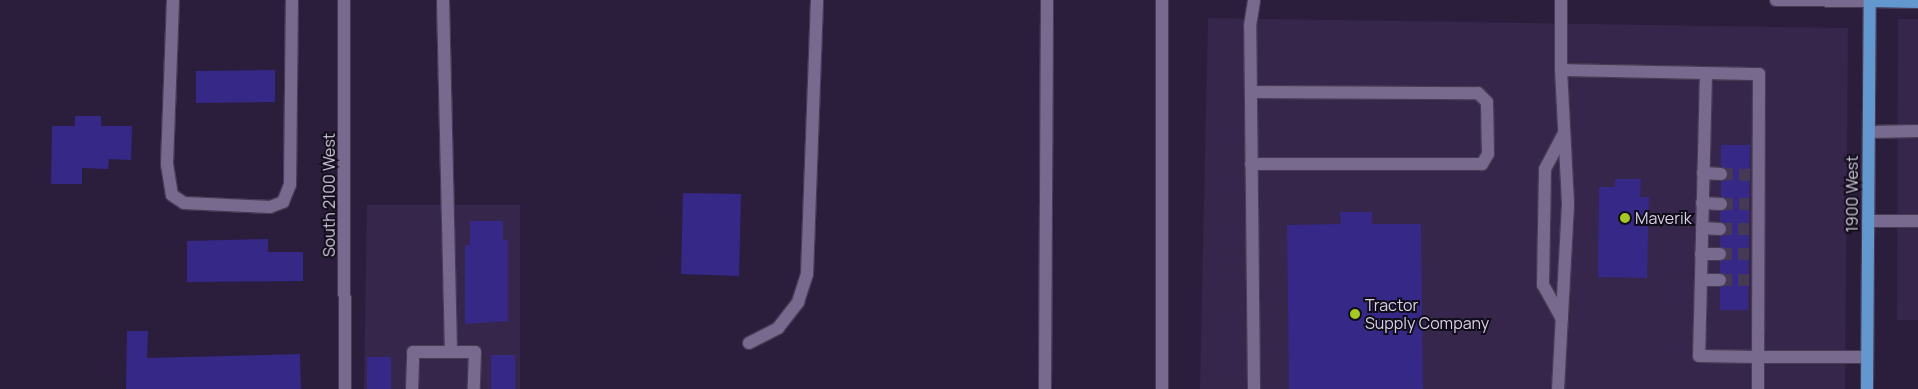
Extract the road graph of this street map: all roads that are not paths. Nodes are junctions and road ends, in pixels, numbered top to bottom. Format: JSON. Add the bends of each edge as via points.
{"nodes":[{"id":1,"x":173,"y":0,"type":"edge"},
{"id":2,"x":292,"y":0,"type":"edge"},
{"id":3,"x":344,"y":0,"type":"edge"},
{"id":4,"x":443,"y":0,"type":"edge"},
{"id":5,"x":817,"y":0,"type":"edge"},
{"id":6,"x":1047,"y":0,"type":"edge"},
{"id":7,"x":1162,"y":0,"type":"edge"},
{"id":8,"x":1254,"y":0,"type":"edge"},
{"id":9,"x":1561,"y":0,"type":"edge"},
{"id":10,"x":1776,"y":0,"type":"edge"},
{"id":11,"x":1870,"y":1,"type":"edge"},
{"id":12,"x":1918,"y":2,"type":"edge"},
{"id":13,"x":1561,"y":70,"type":"junction"},
{"id":14,"x":1706,"y":73,"type":"junction"},
{"id":15,"x":1252,"y":92,"type":"junction"},
{"id":16,"x":1918,"y":131,"type":"edge"},
{"id":17,"x":1564,"y":132,"type":"junction"},
{"id":18,"x":1869,"y":132,"type":"junction"},
{"id":19,"x":1252,"y":164,"type":"junction"},
{"id":20,"x":1703,"y":173,"type":"junction"},
{"id":21,"x":1721,"y":174,"type":"tunnel mouth"},
{"id":22,"x":1702,"y":203,"type":"junction"},
{"id":23,"x":1720,"y":204,"type":"tunnel mouth"},
{"id":24,"x":1868,"y":221,"type":"junction"},
{"id":25,"x":1918,"y":221,"type":"edge"},
{"id":26,"x":1702,"y":228,"type":"junction"},
{"id":27,"x":1720,"y":229,"type":"tunnel mouth"},
{"id":28,"x":1701,"y":254,"type":"junction"},
{"id":29,"x":1720,"y":254,"type":"tunnel mouth"},
{"id":30,"x":1701,"y":280,"type":"junction"},
{"id":31,"x":1720,"y":280,"type":"tunnel mouth"},
{"id":32,"x":1562,"y":319,"type":"junction"},
{"id":33,"x":749,"y":343,"type":"dead end"},
{"id":34,"x":451,"y":352,"type":"junction"},
{"id":35,"x":1758,"y":357,"type":"junction"},
{"id":36,"x":1868,"y":357,"type":"junction"},
{"id":37,"x":345,"y":389,"type":"edge"},
{"id":38,"x":412,"y":389,"type":"edge"},
{"id":39,"x":474,"y":389,"type":"edge"},
{"id":40,"x":1046,"y":389,"type":"edge"},
{"id":41,"x":1162,"y":389,"type":"edge"},
{"id":42,"x":1254,"y":389,"type":"edge"},
{"id":43,"x":1558,"y":389,"type":"edge"},
{"id":44,"x":1758,"y":389,"type":"edge"},
{"id":45,"x":1867,"y":389,"type":"edge"}],
"edges":[{"from":1,"to":2,"type":"street","via":[[167,164],[172,195],[184,203],[270,207],[284,202],[290,185]]},
{"from":3,"to":37,"type":"street","name":"South 2100 West"},
{"from":4,"to":34,"type":"street"},
{"from":5,"to":33,"type":"street","via":[[806,274],[798,302],[778,328]]},
{"from":6,"to":40,"type":"street"},
{"from":7,"to":41,"type":"street"},
{"from":8,"to":15,"type":"street","via":[[1250,26]]},
{"from":9,"to":13,"type":"street"},
{"from":10,"to":11,"type":"street"},
{"from":11,"to":12,"type":"main road"},
{"from":11,"to":18,"type":"main road","name":"1900 West"},
{"from":13,"to":14,"type":"street"},
{"from":13,"to":17,"type":"street"},
{"from":14,"to":20,"type":"street"},
{"from":14,"to":35,"type":"street","via":[[1759,74],[1753,280]]},
{"from":15,"to":19,"type":"street"},
{"from":15,"to":19,"type":"street","via":[[1478,94],[1486,102],[1488,154],[1482,164]]},
{"from":16,"to":18,"type":"street"},
{"from":17,"to":32,"type":"street","via":[[1568,202]]},
{"from":17,"to":32,"type":"street","via":[[1545,169],[1543,285]]},
{"from":18,"to":24,"type":"main road","name":"1900 West"},
{"from":19,"to":42,"type":"street"},
{"from":20,"to":21,"type":"street"},
{"from":20,"to":22,"type":"street"},
{"from":22,"to":23,"type":"street"},
{"from":22,"to":26,"type":"street"},
{"from":24,"to":25,"type":"street"},
{"from":24,"to":36,"type":"main road","name":"1900 West"},
{"from":26,"to":27,"type":"street"},
{"from":26,"to":28,"type":"street"},
{"from":28,"to":29,"type":"street"},
{"from":28,"to":30,"type":"street"},
{"from":30,"to":31,"type":"street"},
{"from":30,"to":35,"type":"street","via":[[1699,356]]},
{"from":32,"to":43,"type":"street"},
{"from":34,"to":38,"type":"street","via":[[412,352]]},
{"from":34,"to":39,"type":"street","via":[[475,352]]},
{"from":35,"to":36,"type":"street"},
{"from":35,"to":44,"type":"street"},
{"from":36,"to":45,"type":"main road","name":"1900 West"}]}
